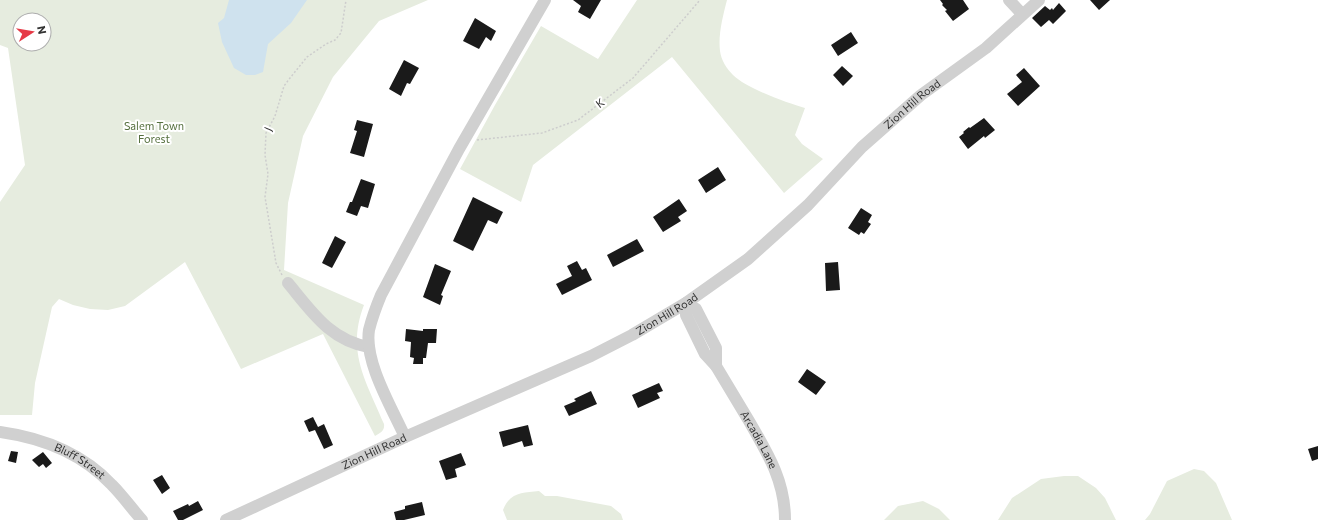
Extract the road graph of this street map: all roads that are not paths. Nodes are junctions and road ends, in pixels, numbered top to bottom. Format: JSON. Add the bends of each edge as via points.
{"nodes":[{"id":1,"x":545,"y":0,"type":"edge"},
{"id":2,"x":1009,"y":0,"type":"edge"},
{"id":3,"x":1039,"y":0,"type":"edge"},
{"id":4,"x":1022,"y":14,"type":"junction"},
{"id":5,"x":288,"y":283,"type":"road end"},
{"id":6,"x":686,"y":303,"type":"junction"},
{"id":7,"x":369,"y":347,"type":"junction"},
{"id":8,"x":0,"y":432,"type":"edge"},
{"id":9,"x":405,"y":437,"type":"junction"},
{"id":10,"x":142,"y":520,"type":"edge"},
{"id":11,"x":226,"y":520,"type":"edge"},
{"id":12,"x":785,"y":520,"type":"edge"}],
"edges":[{"from":1,"to":7,"type":"street","via":[[464,141],[381,296],[373,314]]},
{"from":2,"to":4,"type":"street"},
{"from":3,"to":4,"type":"street","name":"Zion Hill Road"},
{"from":4,"to":6,"type":"street","name":"Zion Hill Road","via":[[986,48],[921,96],[862,147],[808,205],[748,259]]},
{"from":5,"to":7,"type":"street","via":[[325,326],[350,342]]},
{"from":6,"to":9,"type":"street","name":"Zion Hill Road","via":[[591,356]]},
{"from":6,"to":12,"type":"street","name":"Arcadia Lane","via":[[686,315],[705,354],[716,366],[771,458],[782,492]]},
{"from":7,"to":9,"type":"street","via":[[378,380]]},
{"from":8,"to":10,"type":"street","name":"Bluff Street","via":[[55,445],[86,462],[112,484]]},
{"from":9,"to":11,"type":"street","name":"Zion Hill Road"}]}
